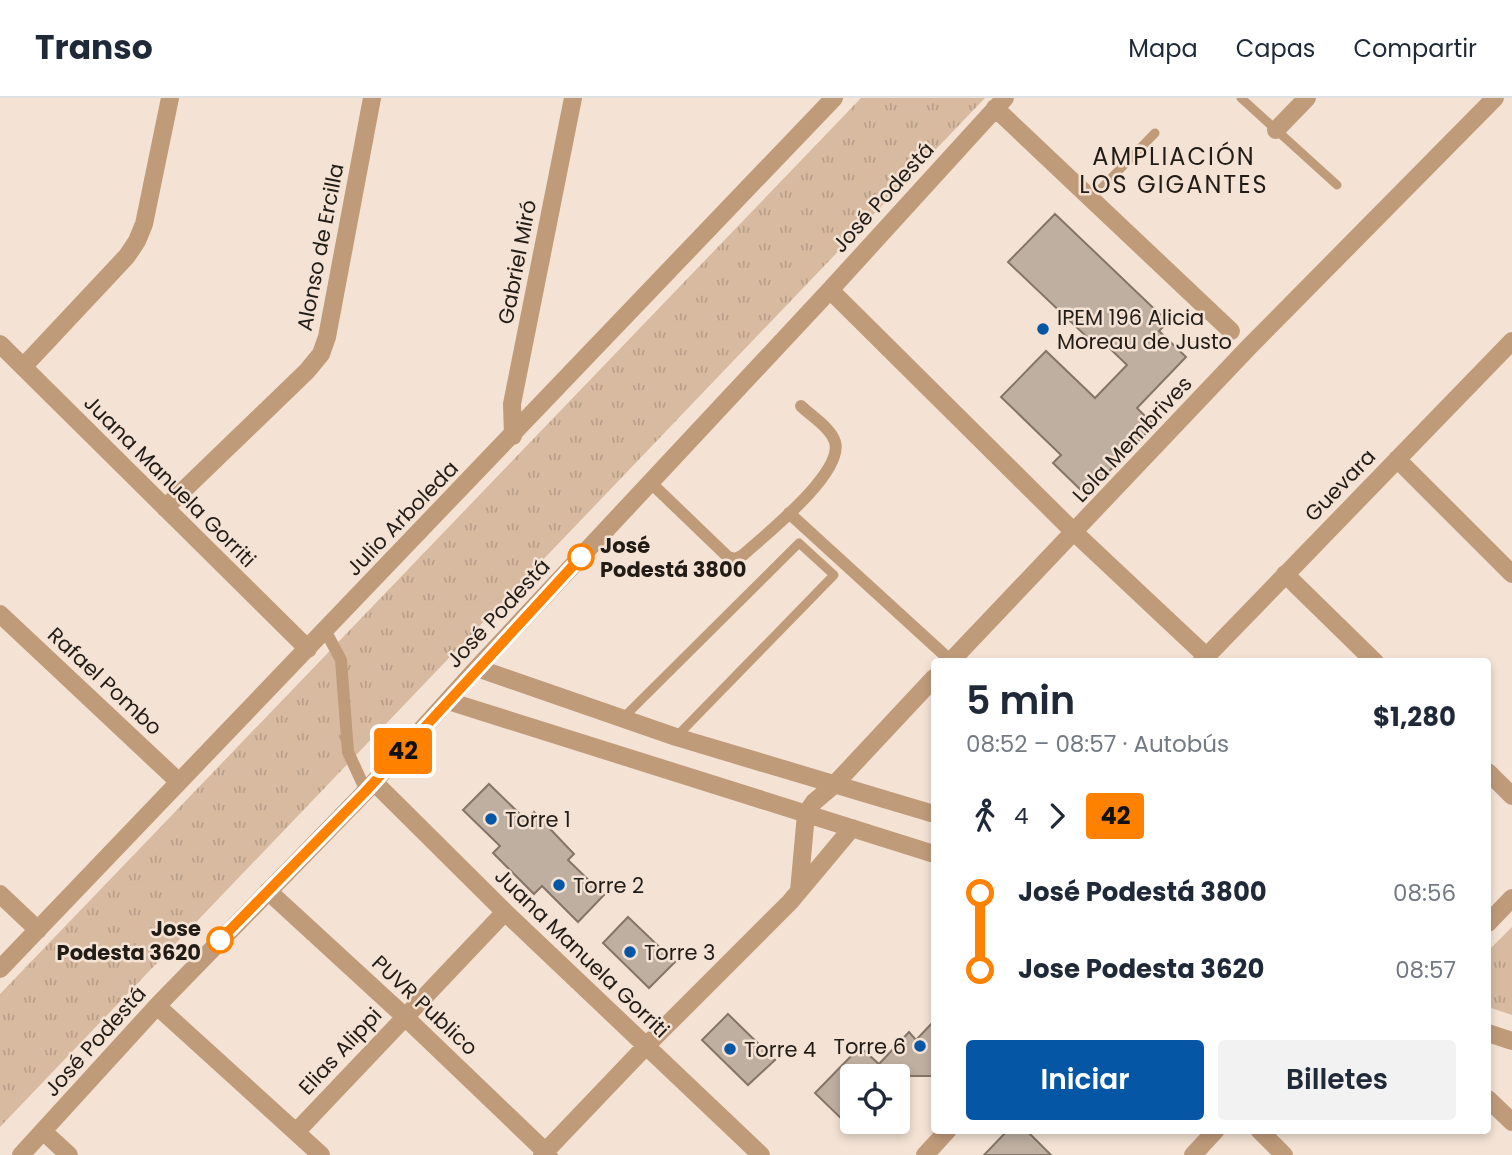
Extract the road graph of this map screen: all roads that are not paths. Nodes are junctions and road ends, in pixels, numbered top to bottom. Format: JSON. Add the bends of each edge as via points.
{"nodes":[{"id":1,"x":170,"y":98,"type":"edge"},
{"id":2,"x":372,"y":98,"type":"edge"},
{"id":3,"x":573,"y":98,"type":"edge"},
{"id":4,"x":834,"y":98,"type":"edge"},
{"id":5,"x":1241,"y":98,"type":"edge"},
{"id":6,"x":1307,"y":98,"type":"edge"},
{"id":7,"x":1495,"y":98,"type":"edge"},
{"id":8,"x":1000,"y":103,"type":"edge"},
{"id":9,"x":1276,"y":130,"type":"junction"},
{"id":10,"x":1155,"y":133,"type":"dead end"},
{"id":11,"x":1337,"y":185,"type":"dead end"},
{"id":12,"x":1091,"y":199,"type":"junction"},
{"id":13,"x":830,"y":290,"type":"junction"},
{"id":14,"x":1231,"y":331,"type":"dead end"},
{"id":15,"x":1512,"y":341,"type":"edge"},
{"id":16,"x":0,"y":344,"type":"edge"},
{"id":17,"x":23,"y":367,"type":"junction"},
{"id":18,"x":801,"y":406,"type":"dead end"},
{"id":19,"x":513,"y":436,"type":"junction"},
{"id":20,"x":1397,"y":459,"type":"junction"},
{"id":21,"x":650,"y":482,"type":"junction"},
{"id":22,"x":164,"y":508,"type":"junction"},
{"id":23,"x":789,"y":513,"type":"junction"},
{"id":24,"x":1075,"y":533,"type":"junction"},
{"id":25,"x":1285,"y":574,"type":"junction"},
{"id":26,"x":1512,"y":574,"type":"edge"},
{"id":27,"x":0,"y":614,"type":"edge"},
{"id":28,"x":326,"y":631,"type":"junction"},
{"id":29,"x":308,"y":649,"type":"junction"},
{"id":30,"x":947,"y":658,"type":"edge"},
{"id":31,"x":953,"y":658,"type":"edge"},
{"id":32,"x":1203,"y":658,"type":"edge"},
{"id":33,"x":1205,"y":658,"type":"edge"},
{"id":34,"x":1371,"y":658,"type":"edge"},
{"id":35,"x":477,"y":668,"type":"junction"},
{"id":36,"x":931,"y":681,"type":"edge"},
{"id":37,"x":448,"y":701,"type":"junction"},
{"id":38,"x":622,"y":719,"type":"junction"},
{"id":39,"x":676,"y":737,"type":"junction"},
{"id":40,"x":1491,"y":775,"type":"edge"},
{"id":41,"x":179,"y":782,"type":"junction"},
{"id":42,"x":834,"y":785,"type":"junction"},
{"id":43,"x":370,"y":787,"type":"junction"},
{"id":44,"x":1512,"y":796,"type":"edge"},
{"id":45,"x":931,"y":813,"type":"edge"},
{"id":46,"x":806,"y":814,"type":"junction"},
{"id":47,"x":852,"y":828,"type":"junction"},
{"id":48,"x":931,"y":853,"type":"edge"},
{"id":49,"x":268,"y":891,"type":"junction"},
{"id":50,"x":800,"y":891,"type":"junction"},
{"id":51,"x":0,"y":894,"type":"edge"},
{"id":52,"x":1512,"y":898,"type":"edge"},
{"id":53,"x":505,"y":912,"type":"junction"},
{"id":54,"x":1491,"y":920,"type":"edge"},
{"id":55,"x":38,"y":930,"type":"junction"},
{"id":56,"x":0,"y":969,"type":"edge"},
{"id":57,"x":157,"y":1006,"type":"junction"},
{"id":58,"x":404,"y":1016,"type":"junction"},
{"id":59,"x":1491,"y":1034,"type":"edge"},
{"id":60,"x":1512,"y":1041,"type":"edge"},
{"id":61,"x":647,"y":1045,"type":"junction"},
{"id":62,"x":1491,"y":1102,"type":"edge"},
{"id":63,"x":1512,"y":1122,"type":"edge"},
{"id":64,"x":296,"y":1131,"type":"junction"},
{"id":65,"x":44,"y":1132,"type":"junction"},
{"id":66,"x":944,"y":1134,"type":"edge"},
{"id":67,"x":1212,"y":1134,"type":"edge"},
{"id":68,"x":1263,"y":1134,"type":"edge"},
{"id":69,"x":546,"y":1154,"type":"edge"},
{"id":70,"x":21,"y":1155,"type":"edge"},
{"id":71,"x":69,"y":1155,"type":"edge"},
{"id":72,"x":321,"y":1155,"type":"edge"},
{"id":73,"x":761,"y":1155,"type":"edge"},
{"id":74,"x":925,"y":1155,"type":"edge"},
{"id":75,"x":1193,"y":1155,"type":"edge"},
{"id":76,"x":1284,"y":1155,"type":"edge"}],
"edges":[{"from":1,"to":17,"type":"street","via":[[137,241]]},
{"from":2,"to":22,"type":"street","name":"Alonso de Ercilla","via":[[321,354]]},
{"from":3,"to":19,"type":"street","name":"Gabriel Miró","via":[[512,404]]},
{"from":4,"to":19,"type":"street","name":"Julio Arboleda"},
{"from":5,"to":9,"type":"lane"},
{"from":6,"to":9,"type":"street"},
{"from":7,"to":24,"type":"street","name":"Lola Membrives","via":[[1248,348]]},
{"from":8,"to":12,"type":"street"},
{"from":8,"to":13,"type":"street","name":"José Podestá"},
{"from":9,"to":11,"type":"lane"},
{"from":10,"to":12,"type":"lane"},
{"from":12,"to":14,"type":"street"},
{"from":13,"to":21,"type":"street","name":"José Podestá"},
{"from":13,"to":24,"type":"street"},
{"from":15,"to":20,"type":"street","name":"Guevara"},
{"from":16,"to":17,"type":"street","name":"Juana Manuela Gorriti"},
{"from":17,"to":22,"type":"street","name":"Juana Manuela Gorriti"},
{"from":18,"to":23,"type":"street","via":[[831,434],[835,456],[826,474]]},
{"from":19,"to":28,"type":"street","name":"Julio Arboleda"},
{"from":20,"to":25,"type":"street","name":"Guevara"},
{"from":20,"to":26,"type":"street"},
{"from":21,"to":23,"type":"street","via":[[735,559]]},
{"from":21,"to":35,"type":"street","name":"José Podestá"},
{"from":22,"to":29,"type":"street","name":"Juana Manuela Gorriti"},
{"from":23,"to":30,"type":"street"},
{"from":24,"to":31,"type":"street","name":"Lola Membrives"},
{"from":24,"to":32,"type":"street"},
{"from":25,"to":33,"type":"street","name":"Guevara"},
{"from":25,"to":34,"type":"street"},
{"from":27,"to":41,"type":"street","name":"Rafael Pombo"},
{"from":28,"to":29,"type":"street","name":"Julio Arboleda"},
{"from":28,"to":43,"type":"street","via":[[341,660],[348,751]]},
{"from":29,"to":41,"type":"street","name":"Julio Arboleda"},
{"from":35,"to":37,"type":"street","name":"José Podestá"},
{"from":35,"to":38,"type":"street"},
{"from":36,"to":42,"type":"street"},
{"from":37,"to":43,"type":"street","name":"José Podestá"},
{"from":37,"to":46,"type":"street"},
{"from":38,"to":39,"type":"street"},
{"from":38,"to":39,"type":"lane","via":[[799,544],[834,575]]},
{"from":39,"to":42,"type":"street"},
{"from":40,"to":44,"type":"street"},
{"from":41,"to":55,"type":"street","name":"Julio Arboleda"},
{"from":42,"to":45,"type":"street"},
{"from":42,"to":46,"type":"street"},
{"from":43,"to":49,"type":"street","name":"José Podestá"},
{"from":43,"to":53,"type":"street","name":"Juana Manuela Gorriti"},
{"from":46,"to":47,"type":"street"},
{"from":46,"to":50,"type":"street"},
{"from":47,"to":48,"type":"street"},
{"from":47,"to":50,"type":"street"},
{"from":49,"to":57,"type":"street","name":"José Podestá"},
{"from":49,"to":58,"type":"street","name":"PUVR Publico"},
{"from":50,"to":61,"type":"street"},
{"from":51,"to":55,"type":"street"},
{"from":52,"to":54,"type":"street"},
{"from":53,"to":58,"type":"street","name":"Elias Alippi"},
{"from":53,"to":61,"type":"street","name":"Juana Manuela Gorriti"},
{"from":55,"to":56,"type":"street","name":"Julio Arboleda"},
{"from":57,"to":64,"type":"street"},
{"from":57,"to":65,"type":"street","name":"José Podestá"},
{"from":58,"to":64,"type":"street","name":"Elias Alippi"},
{"from":58,"to":69,"type":"street","name":"PUVR Publico"},
{"from":59,"to":60,"type":"street"},
{"from":61,"to":69,"type":"street"},
{"from":61,"to":73,"type":"street","name":"Juana Manuela Gorriti"},
{"from":62,"to":63,"type":"street"},
{"from":64,"to":72,"type":"street"},
{"from":65,"to":70,"type":"street","name":"José Podestá"},
{"from":65,"to":71,"type":"street"},
{"from":66,"to":74,"type":"street"},
{"from":67,"to":75,"type":"street"},
{"from":68,"to":76,"type":"street"}]}
